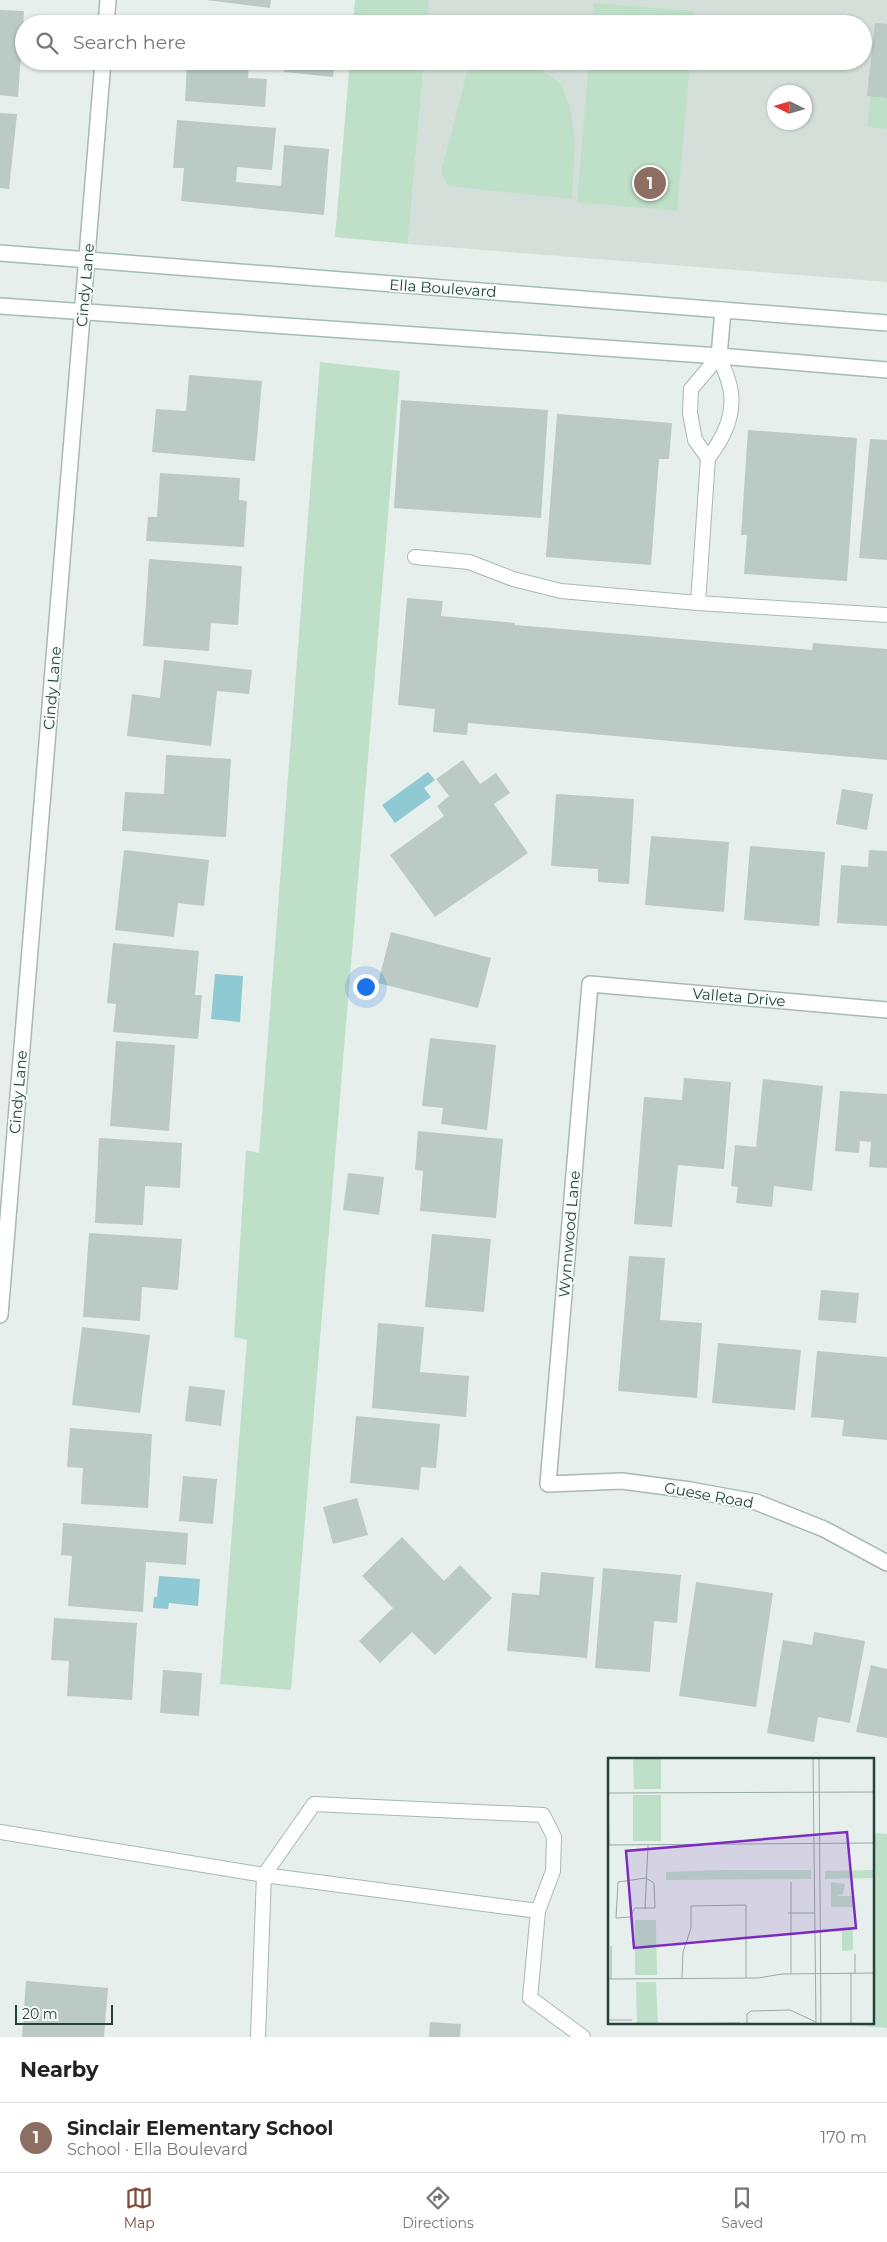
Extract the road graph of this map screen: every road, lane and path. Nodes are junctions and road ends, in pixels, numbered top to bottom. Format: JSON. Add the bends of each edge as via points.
{"nodes":[{"id":1,"x":108,"y":0,"type":"edge"},
{"id":2,"x":107,"y":15,"type":"edge"},
{"id":3,"x":102,"y":70,"type":"edge"},
{"id":4,"x":0,"y":253,"type":"edge"},
{"id":5,"x":86,"y":261,"type":"junction"},
{"id":6,"x":0,"y":306,"type":"edge"},
{"id":7,"x":723,"y":310,"type":"junction"},
{"id":8,"x":82,"y":312,"type":"junction"},
{"id":9,"x":887,"y":323,"type":"edge"},
{"id":10,"x":719,"y":356,"type":"junction"},
{"id":11,"x":887,"y":370,"type":"edge"},
{"id":12,"x":708,"y":458,"type":"junction"},
{"id":13,"x":415,"y":558,"type":"dead end"},
{"id":14,"x":698,"y":603,"type":"junction"},
{"id":15,"x":887,"y":615,"type":"edge"},
{"id":16,"x":590,"y":984,"type":"joint"},
{"id":17,"x":887,"y":1010,"type":"edge"},
{"id":18,"x":0,"y":1315,"type":"edge"},
{"id":19,"x":548,"y":1484,"type":"joint"},
{"id":20,"x":887,"y":1563,"type":"edge"},
{"id":21,"x":0,"y":1832,"type":"edge"},
{"id":22,"x":264,"y":1875,"type":"junction"},
{"id":23,"x":538,"y":1911,"type":"junction"},
{"id":24,"x":258,"y":2037,"type":"edge"},
{"id":25,"x":584,"y":2037,"type":"edge"}],
"edges":[{"from":1,"to":2,"type":"street"},
{"from":3,"to":5,"type":"street","name":"Cindy Lane"},
{"from":4,"to":5,"type":"street","name":"Ella Boulevard"},
{"from":5,"to":7,"type":"street","name":"Ella Boulevard"},
{"from":5,"to":8,"type":"street","name":"Cindy Lane"},
{"from":6,"to":8,"type":"street"},
{"from":7,"to":9,"type":"street","name":"Ella Boulevard"},
{"from":7,"to":10,"type":"street"},
{"from":8,"to":10,"type":"street"},
{"from":8,"to":18,"type":"street","name":"Cindy Lane"},
{"from":10,"to":11,"type":"street"},
{"from":10,"to":12,"type":"lane","via":[[731,392],[729,419],[722,441]]},
{"from":10,"to":12,"type":"lane","via":[[692,389],[690,413],[695,440]]},
{"from":12,"to":14,"type":"lane"},
{"from":13,"to":14,"type":"lane","via":[[469,562],[513,579],[561,591]]},
{"from":14,"to":15,"type":"lane"},
{"from":16,"to":17,"type":"street","name":"Valleta Drive"},
{"from":16,"to":19,"type":"street","name":"Wynnwood Lane"},
{"from":19,"to":20,"type":"street","name":"Guese Road","via":[[622,1482],[756,1502],[824,1529]]},
{"from":21,"to":22,"type":"lane"},
{"from":22,"to":23,"type":"lane"},
{"from":22,"to":23,"type":"lane","via":[[314,1804],[543,1816],[554,1837],[553,1871]]},
{"from":22,"to":24,"type":"lane"},
{"from":23,"to":25,"type":"lane","via":[[530,1998]]}]}
